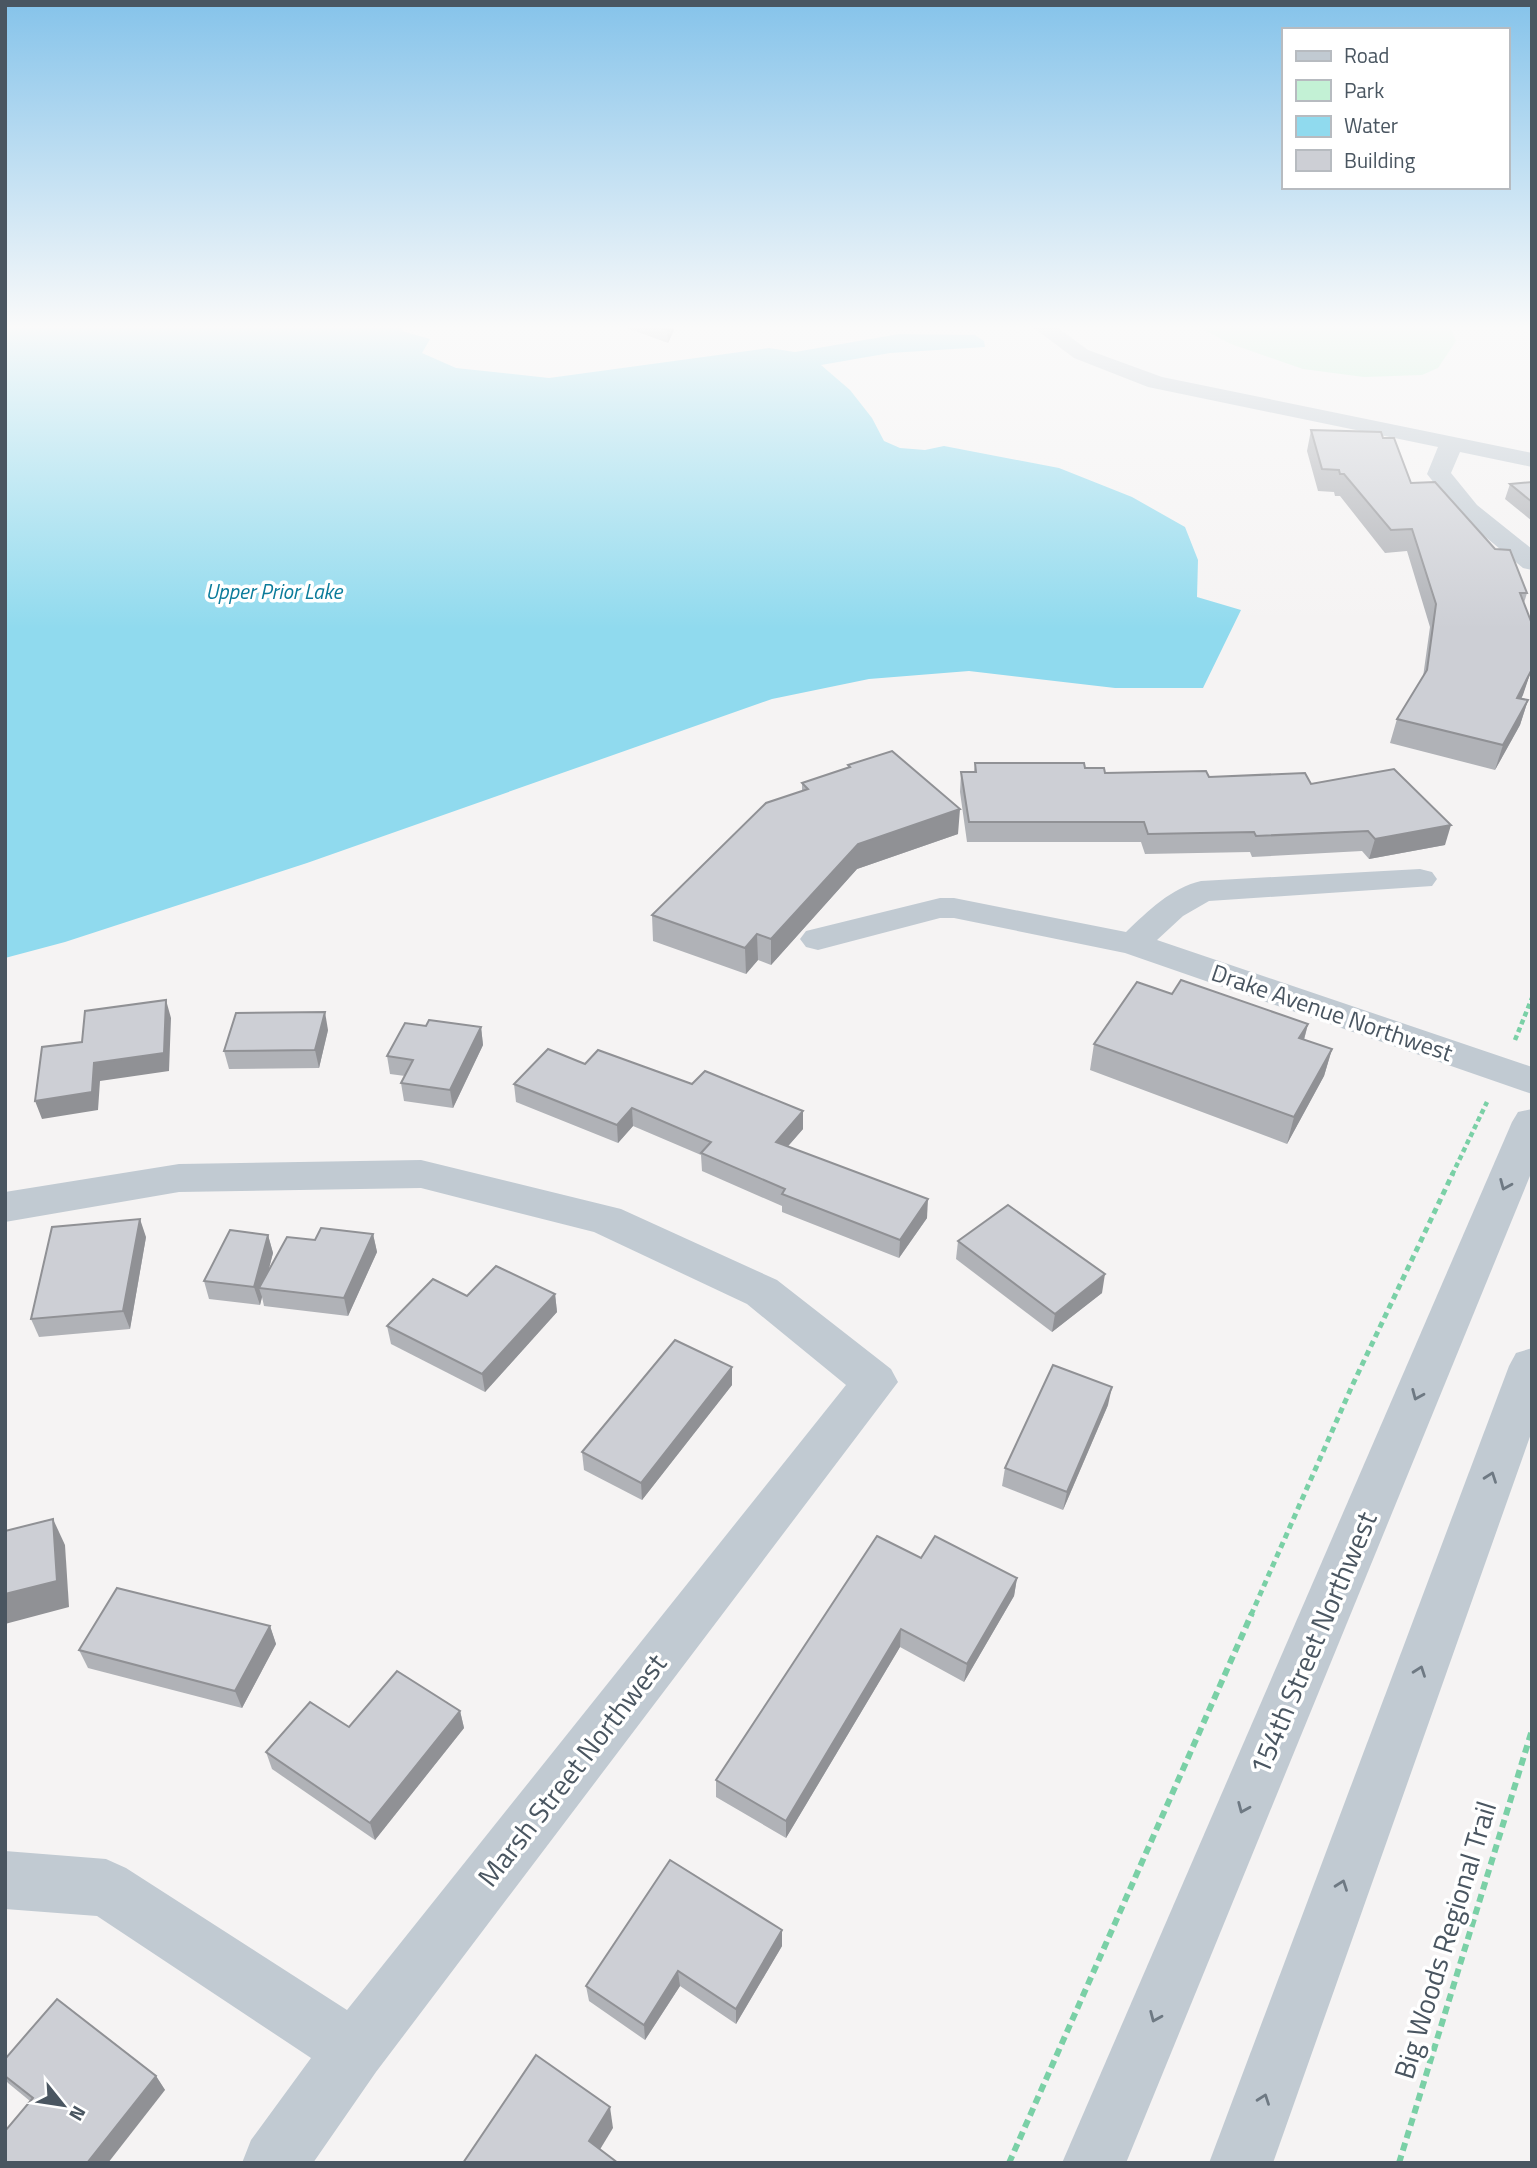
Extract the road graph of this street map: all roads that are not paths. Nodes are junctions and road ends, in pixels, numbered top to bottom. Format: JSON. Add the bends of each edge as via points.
{"nodes":[{"id":1,"x":1366,"y":426,"type":"edge"},
{"id":2,"x":1451,"y":444,"type":"junction"},
{"id":3,"x":1532,"y":460,"type":"edge"},
{"id":4,"x":1532,"y":562,"type":"edge"},
{"id":5,"x":1420,"y":879,"type":"dead end"},
{"id":6,"x":818,"y":939,"type":"dead end"},
{"id":7,"x":1133,"y":944,"type":"junction"},
{"id":8,"x":1517,"y":1076,"type":"edge"},
{"id":9,"x":1532,"y":1122,"type":"edge"},
{"id":10,"x":5,"y":1207,"type":"edge"},
{"id":11,"x":1532,"y":1366,"type":"edge"},
{"id":12,"x":5,"y":1880,"type":"edge"},
{"id":13,"x":354,"y":2050,"type":"junction"},
{"id":14,"x":274,"y":2163,"type":"edge"},
{"id":15,"x":1094,"y":2163,"type":"edge"},
{"id":16,"x":1241,"y":2163,"type":"edge"}],
"edges":[{"from":1,"to":2,"type":"street"},
{"from":2,"to":3,"type":"street"},
{"from":2,"to":4,"type":"street","via":[[1439,474],[1468,510]]},
{"from":5,"to":7,"type":"street","via":[[1201,891],[1171,909]]},
{"from":6,"to":7,"type":"street","name":"Drake Avenue Northwest","via":[[954,908]]},
{"from":7,"to":8,"type":"street","name":"Drake Avenue Northwest"},
{"from":9,"to":15,"type":"street","name":"154th Street Northwest","one_way":true},
{"from":10,"to":13,"type":"street","name":"Marsh Street Northwest","via":[[179,1178],[421,1174],[618,1225],[762,1292],[875,1382]]},
{"from":16,"to":11,"type":"street","one_way":true},
{"from":12,"to":13,"type":"street","via":[[106,1888]]},
{"from":13,"to":14,"type":"street","name":"Marsh Street Northwest"}]}
